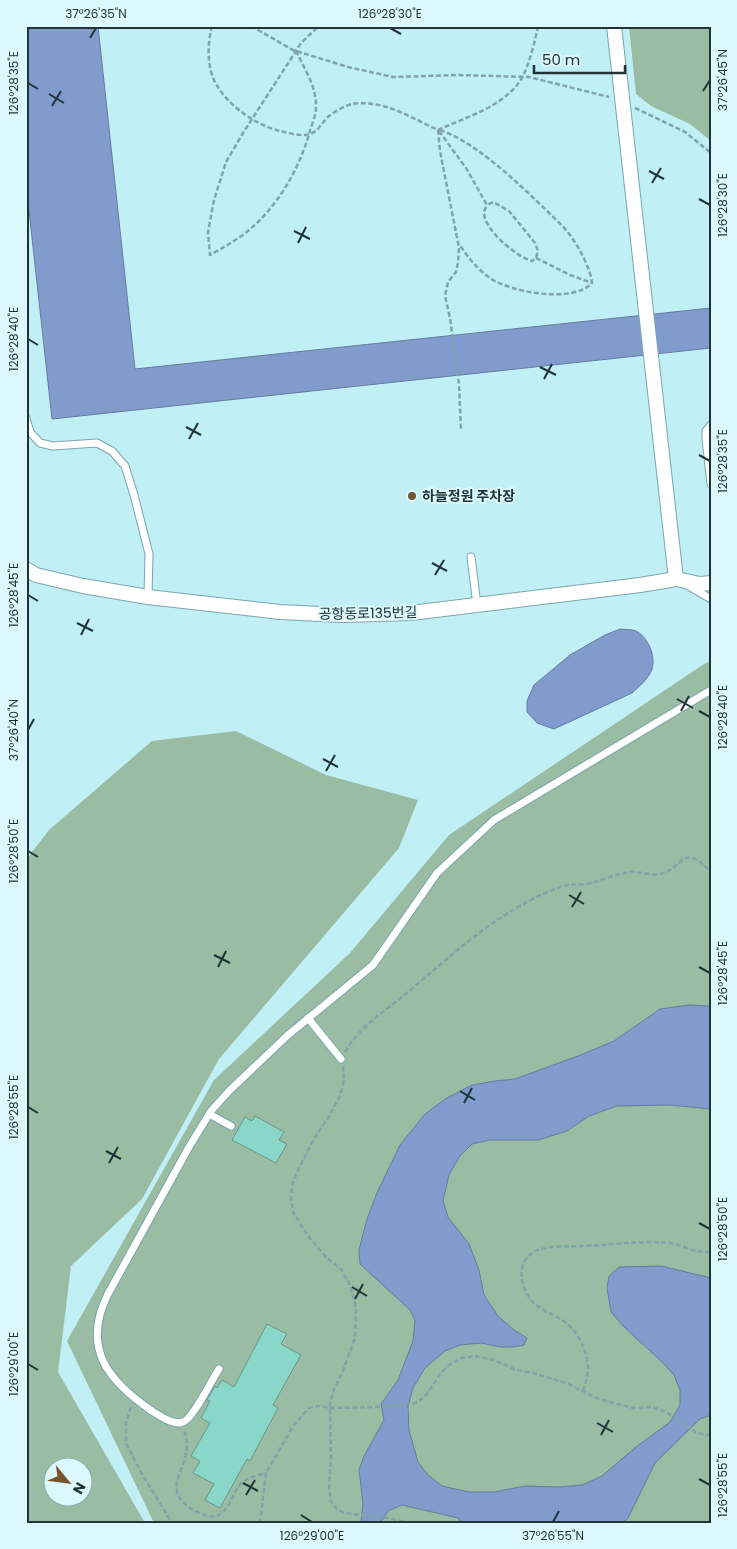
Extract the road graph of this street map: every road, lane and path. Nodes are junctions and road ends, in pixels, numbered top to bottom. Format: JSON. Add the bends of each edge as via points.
{"nodes":[{"id":1,"x":212,"y":26,"type":"edge"},
{"id":2,"x":251,"y":26,"type":"edge"},
{"id":3,"x":319,"y":26,"type":"edge"},
{"id":4,"x":538,"y":26,"type":"edge"},
{"id":5,"x":614,"y":26,"type":"edge"},
{"id":6,"x":296,"y":51,"type":"junction"},
{"id":7,"x":523,"y":76,"type":"junction"},
{"id":8,"x":622,"y":101,"type":"junction"},
{"id":9,"x":252,"y":119,"type":"junction"},
{"id":10,"x":438,"y":130,"type":"junction"},
{"id":11,"x":309,"y":135,"type":"junction"},
{"id":12,"x":711,"y":153,"type":"edge"},
{"id":13,"x":487,"y":205,"type":"junction"},
{"id":14,"x":459,"y":244,"type":"junction"},
{"id":15,"x":536,"y":258,"type":"junction"},
{"id":16,"x":592,"y":283,"type":"junction"},
{"id":17,"x":26,"y":418,"type":"edge"},
{"id":18,"x":711,"y":425,"type":"edge"},
{"id":19,"x":461,"y":431,"type":"dead end"},
{"id":20,"x":711,"y":484,"type":"edge"},
{"id":21,"x":471,"y":557,"type":"dead end"},
{"id":22,"x":26,"y":569,"type":"edge"},
{"id":23,"x":676,"y":579,"type":"junction"},
{"id":24,"x":711,"y":583,"type":"edge"},
{"id":25,"x":148,"y":597,"type":"junction"},
{"id":26,"x":711,"y":599,"type":"edge"},
{"id":27,"x":477,"y":605,"type":"junction"},
{"id":28,"x":711,"y":690,"type":"edge"},
{"id":29,"x":711,"y":872,"type":"edge"},
{"id":30,"x":308,"y":1018,"type":"junction"},
{"id":31,"x":341,"y":1059,"type":"junction"},
{"id":32,"x":209,"y":1114,"type":"junction"},
{"id":33,"x":231,"y":1126,"type":"dead end"},
{"id":34,"x":711,"y":1252,"type":"edge"},
{"id":35,"x":218,"y":1369,"type":"dead end"},
{"id":36,"x":583,"y":1391,"type":"junction"},
{"id":37,"x":135,"y":1399,"type":"junction"},
{"id":38,"x":330,"y":1408,"type":"junction"},
{"id":39,"x":181,"y":1423,"type":"junction"},
{"id":40,"x":711,"y":1436,"type":"edge"},
{"id":41,"x":266,"y":1473,"type":"junction"},
{"id":42,"x":172,"y":1523,"type":"edge"},
{"id":43,"x":260,"y":1523,"type":"edge"},
{"id":44,"x":410,"y":1523,"type":"edge"}],
"edges":[{"from":1,"to":9,"type":"path","via":[[208,50],[212,77],[233,105]]},
{"from":2,"to":6,"type":"path"},
{"from":3,"to":6,"type":"path"},
{"from":4,"to":7,"type":"path"},
{"from":5,"to":8,"type":"street"},
{"from":6,"to":7,"type":"path","via":[[393,77]]},
{"from":6,"to":9,"type":"path"},
{"from":6,"to":11,"type":"path","via":[[313,85],[316,109]]},
{"from":7,"to":8,"type":"path"},
{"from":7,"to":10,"type":"path","via":[[501,100]]},
{"from":8,"to":12,"type":"path","via":[[684,132]]},
{"from":8,"to":23,"type":"street"},
{"from":9,"to":11,"type":"path","via":[[272,129]]},
{"from":9,"to":11,"type":"path","via":[[226,162],[214,200],[208,232],[210,255],[251,228],[269,208],[286,186]]},
{"from":10,"to":11,"type":"path","via":[[391,108],[377,104],[351,104],[329,116],[317,131]]},
{"from":10,"to":13,"type":"path","via":[[466,168]]},
{"from":10,"to":14,"type":"path"},
{"from":10,"to":16,"type":"path","via":[[482,154],[560,224],[574,240]]},
{"from":13,"to":15,"type":"path","via":[[493,202],[509,211],[535,243]]},
{"from":13,"to":15,"type":"path","via":[[484,214],[488,224],[503,243],[525,259]]},
{"from":14,"to":16,"type":"path","via":[[491,279],[528,292],[558,295],[580,290]]},
{"from":14,"to":19,"type":"path","via":[[456,272],[448,282],[445,296],[459,384]]},
{"from":15,"to":16,"type":"path"},
{"from":17,"to":25,"type":"lane","via":[[30,432],[40,443],[53,446],[97,443],[112,451],[125,466],[149,554]]},
{"from":18,"to":20,"type":"lane","via":[[706,431]]},
{"from":21,"to":27,"type":"lane"},
{"from":22,"to":25,"type":"street","name":"공항동로135번길","via":[[36,575],[83,586]]},
{"from":23,"to":24,"type":"street","name":"공항동로135번길"},
{"from":23,"to":26,"type":"lane"},
{"from":23,"to":27,"type":"street","name":"공항동로135번길"},
{"from":25,"to":27,"type":"street","name":"공항동로135번길","via":[[280,612],[341,615],[411,613]]},
{"from":28,"to":30,"type":"lane","via":[[494,820],[437,873],[373,965]]},
{"from":29,"to":31,"type":"path","via":[[701,862],[692,858],[682,859],[659,874],[631,872],[586,884],[562,886],[532,899],[489,925],[436,967],[359,1032]]},
{"from":30,"to":31,"type":"lane"},
{"from":30,"to":32,"type":"lane","via":[[230,1090]]},
{"from":31,"to":38,"type":"path","via":[[344,1081],[340,1096],[301,1164],[291,1196],[293,1212],[307,1235],[340,1269],[350,1285],[356,1307],[355,1338],[334,1389]]},
{"from":32,"to":33,"type":"lane"},
{"from":32,"to":37,"type":"lane","via":[[112,1286],[98,1318],[98,1342],[105,1366],[117,1383]]},
{"from":34,"to":36,"type":"path","via":[[673,1243],[632,1242],[546,1248],[534,1252],[522,1268],[525,1291],[534,1303],[574,1331],[585,1351],[588,1372]]},
{"from":35,"to":39,"type":"lane","via":[[192,1414]]},
{"from":36,"to":38,"type":"path","via":[[476,1356],[462,1358],[449,1366],[425,1397],[415,1403]]},
{"from":36,"to":40,"type":"path","via":[[632,1408],[653,1407],[697,1433]]},
{"from":37,"to":39,"type":"lane","via":[[168,1420]]},
{"from":37,"to":42,"type":"path","via":[[126,1423],[126,1443]]},
{"from":38,"to":41,"type":"path","via":[[309,1408],[300,1416]]},
{"from":38,"to":44,"type":"path","via":[[331,1502],[344,1513]]},
{"from":39,"to":41,"type":"path","via":[[188,1444],[176,1493],[182,1502],[198,1512],[210,1516],[221,1514],[243,1481]]},
{"from":41,"to":43,"type":"path"}]}
